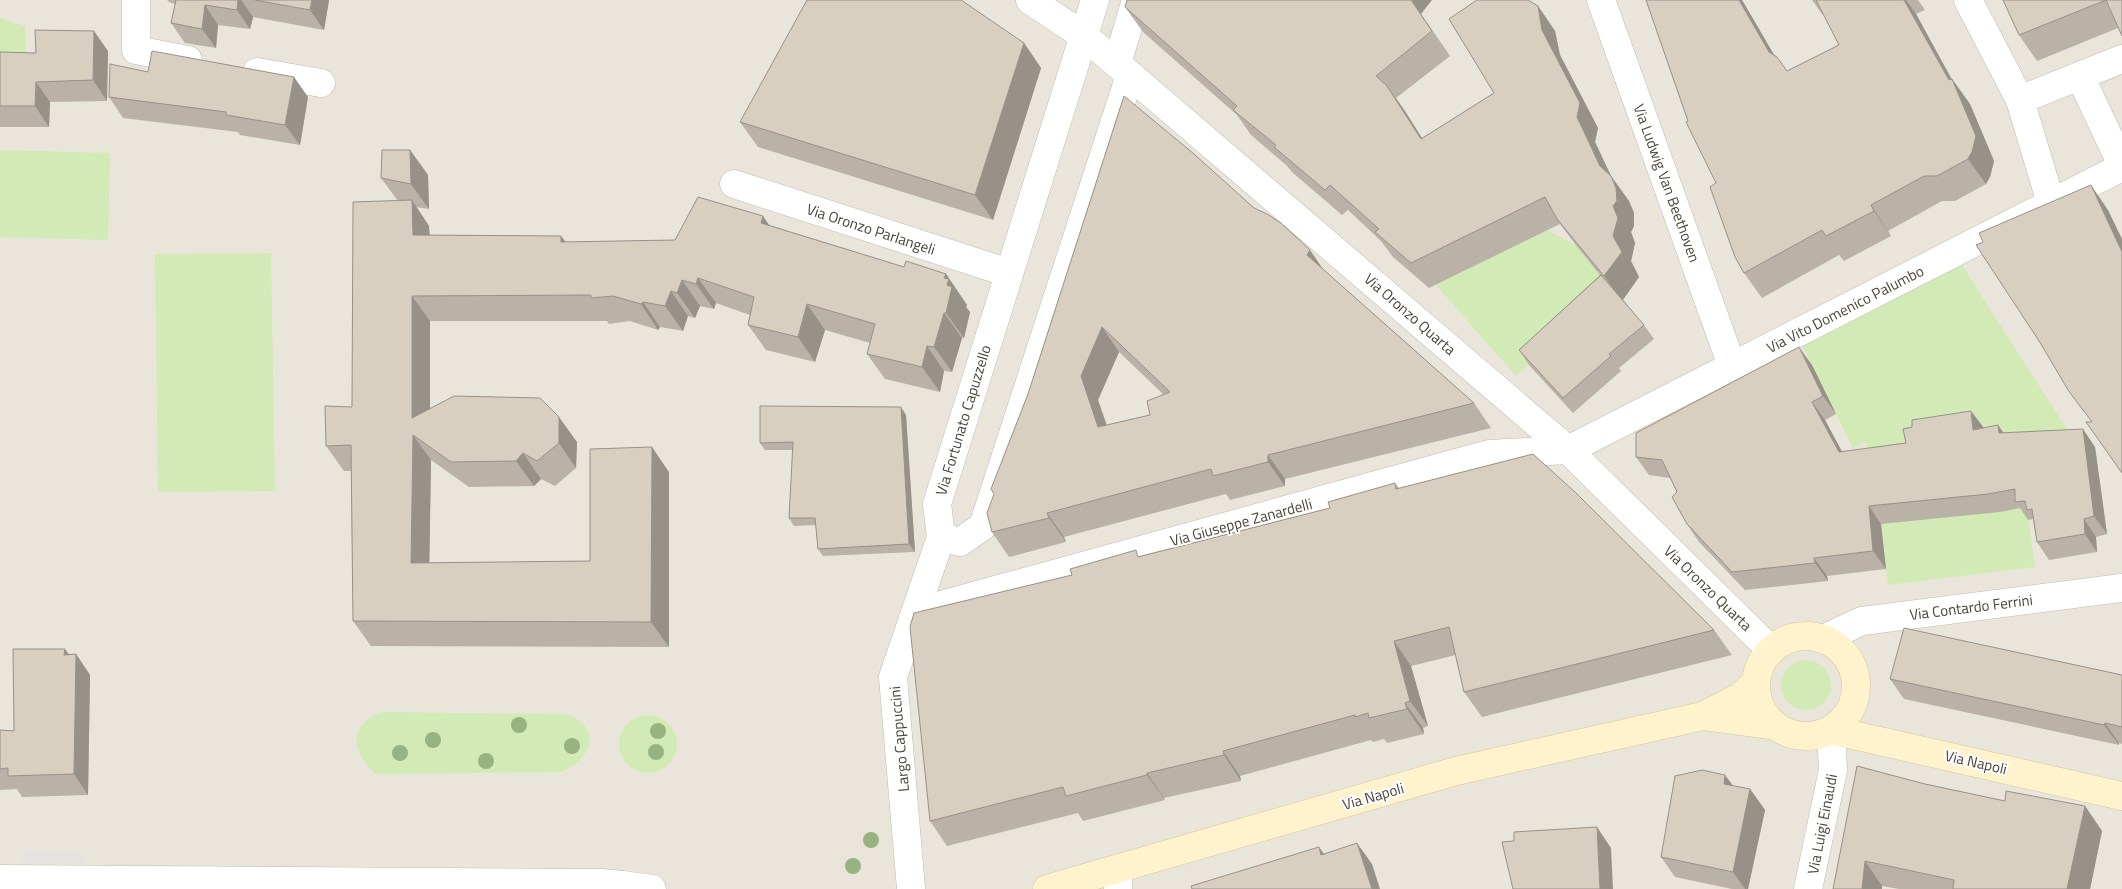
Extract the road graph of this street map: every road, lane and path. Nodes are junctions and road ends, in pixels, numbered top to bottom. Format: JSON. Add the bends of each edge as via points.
{"nodes":[{"id":1,"x":136,"y":0,"type":"edge"},
{"id":2,"x":1030,"y":0,"type":"edge"},
{"id":3,"x":1095,"y":0,"type":"edge"},
{"id":4,"x":1136,"y":0,"type":"edge"},
{"id":5,"x":1601,"y":0,"type":"edge"},
{"id":6,"x":1968,"y":0,"type":"edge"},
{"id":7,"x":1084,"y":36,"type":"junction"},
{"id":8,"x":2122,"y":59,"type":"edge"},
{"id":9,"x":1124,"y":69,"type":"junction"},
{"id":10,"x":2080,"y":76,"type":"junction"},
{"id":11,"x":321,"y":83,"type":"dead end"},
{"id":12,"x":2020,"y":100,"type":"junction"},
{"id":13,"x":2122,"y":166,"type":"edge"},
{"id":14,"x":734,"y":184,"type":"dead end"},
{"id":15,"x":2051,"y":203,"type":"junction"},
{"id":16,"x":1009,"y":273,"type":"junction"},
{"id":17,"x":1732,"y":366,"type":"junction"},
{"id":18,"x":1568,"y":450,"type":"junction"},
{"id":19,"x":941,"y":537,"type":"junction"},
{"id":20,"x":2122,"y":588,"type":"edge"},
{"id":21,"x":916,"y":612,"type":"junction"},
{"id":22,"x":1824,"y":639,"type":"junction"},
{"id":23,"x":1771,"y":650,"type":"junction"},
{"id":24,"x":1756,"y":682,"type":"junction"},
{"id":25,"x":1703,"y":716,"type":"junction"},
{"id":26,"x":1776,"y":726,"type":"junction"},
{"id":27,"x":1831,"y":730,"type":"junction"},
{"id":28,"x":2122,"y":796,"type":"edge"},
{"id":29,"x":0,"y":879,"type":"edge"},
{"id":30,"x":1118,"y":880,"type":"edge"},
{"id":31,"x":622,"y":887,"type":"edge"},
{"id":32,"x":652,"y":889,"type":"edge"},
{"id":33,"x":911,"y":889,"type":"edge"},
{"id":34,"x":1047,"y":889,"type":"edge"},
{"id":35,"x":1808,"y":889,"type":"edge"}],
"edges":[{"from":1,"to":11,"type":"street","via":[[136,50]]},
{"from":2,"to":7,"type":"street","name":"Via Oronzo Quarta"},
{"from":3,"to":7,"type":"street","name":"Via Fortunato Capuzzello"},
{"from":4,"to":9,"type":"street"},
{"from":5,"to":17,"type":"street","name":"Via Ludwig Van Beethoven"},
{"from":6,"to":12,"type":"street"},
{"from":7,"to":9,"type":"street","name":"Via Oronzo Quarta"},
{"from":7,"to":16,"type":"street","name":"Via Fortunato Capuzzello"},
{"from":8,"to":10,"type":"street"},
{"from":9,"to":18,"type":"street","name":"Via Oronzo Quarta"},
{"from":9,"to":19,"type":"street","via":[[983,526],[960,542]]},
{"from":10,"to":12,"type":"street"},
{"from":10,"to":13,"type":"street"},
{"from":12,"to":15,"type":"street"},
{"from":13,"to":15,"type":"street","name":"Via Vito Domenico Palumbo"},
{"from":14,"to":16,"type":"street","name":"Via Oronzo Parlangeli"},
{"from":15,"to":17,"type":"street","name":"Via Vito Domenico Palumbo"},
{"from":16,"to":19,"type":"street","name":"Via Fortunato Capuzzello","via":[[936,504]]},
{"from":17,"to":18,"type":"street","name":"Via Vito Domenico Palumbo"},
{"from":18,"to":21,"type":"street","name":"Via Giuseppe Zanardelli","via":[[1489,454]]},
{"from":18,"to":23,"type":"street","name":"Via Oronzo Quarta"},
{"from":19,"to":21,"type":"street","name":"Largo Cappuccini"},
{"from":20,"to":22,"type":"street","name":"Via Contardo Ferrini","via":[[1862,621]]},
{"from":21,"to":33,"type":"street","name":"Largo Cappuccini","via":[[893,677]]},
{"from":22,"to":23,"type":"main road","via":[[1796,637]]},
{"from":22,"to":27,"type":"main road","via":[[1849,659],[1855,674],[1856,691],[1852,706]]},
{"from":23,"to":24,"type":"main road","via":[[1764,659]]},
{"from":24,"to":25,"type":"main road","name":"Via Napoli","via":[[1740,698]]},
{"from":24,"to":26,"type":"main road","via":[[1764,714]]},
{"from":25,"to":26,"type":"main road","name":"Via Napoli"},
{"from":25,"to":30,"type":"main road","name":"Via Napoli","via":[[1456,771]]},
{"from":26,"to":27,"type":"main road","via":[[1803,736]]},
{"from":27,"to":28,"type":"main road","name":"Via Napoli"},
{"from":27,"to":35,"type":"street","name":"Via Luigi Einaudi","via":[[1834,770]]},
{"from":29,"to":31,"type":"street","via":[[592,883]]},
{"from":30,"to":34,"type":"main road","name":"Via Napoli"},
{"from":31,"to":32,"type":"street"}]}
